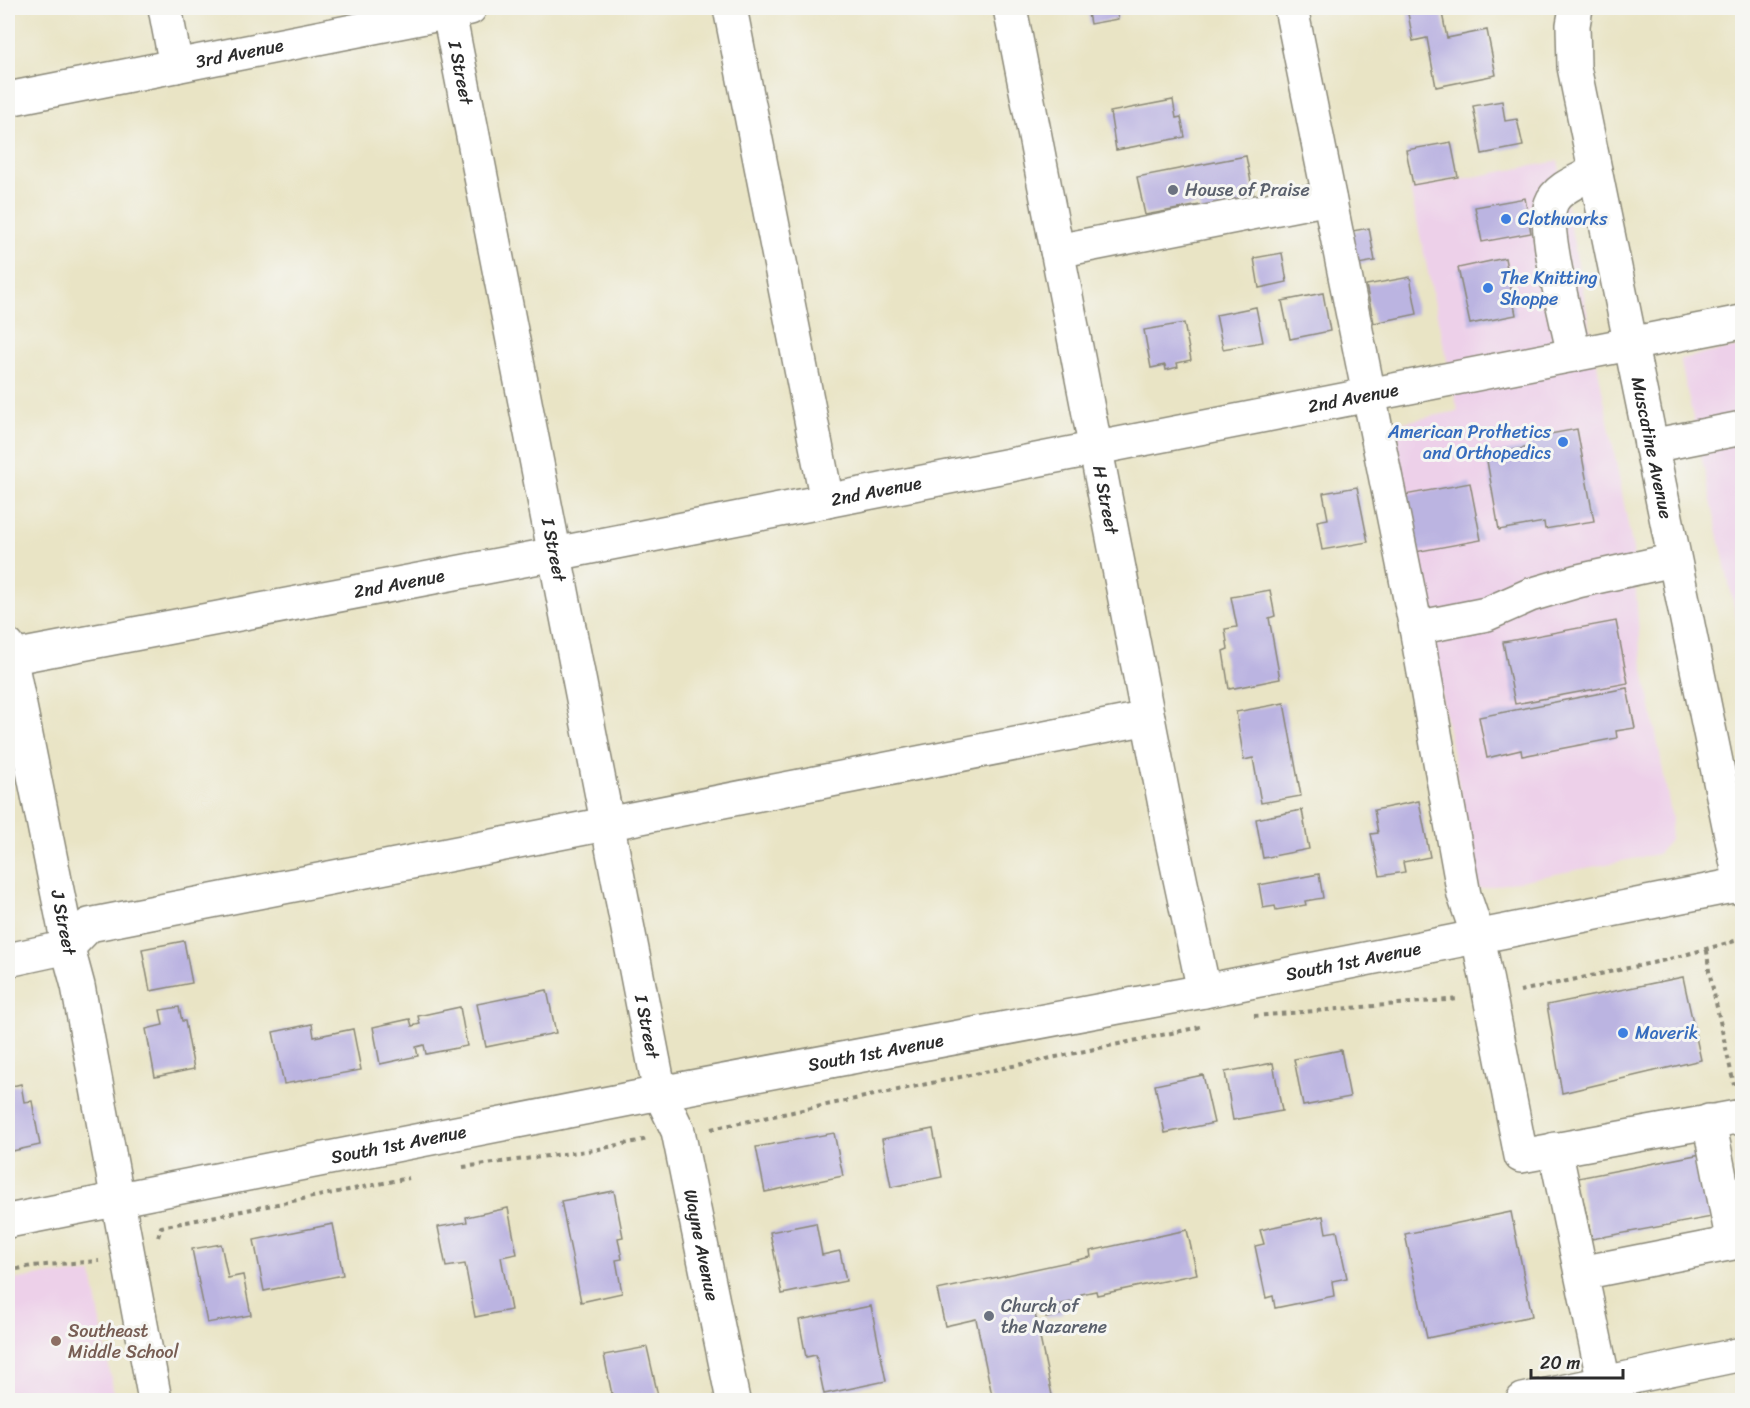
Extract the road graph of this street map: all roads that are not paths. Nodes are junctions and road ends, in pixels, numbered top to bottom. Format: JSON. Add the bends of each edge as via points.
{"nodes":[{"id":1,"x":165,"y":8,"type":"edge"},
{"id":2,"x":730,"y":8,"type":"edge"},
{"id":3,"x":1010,"y":8,"type":"edge"},
{"id":4,"x":1291,"y":8,"type":"edge"},
{"id":5,"x":1575,"y":8,"type":"edge"},
{"id":6,"x":456,"y":9,"type":"edge"},
{"id":7,"x":176,"y":66,"type":"junction"},
{"id":8,"x":8,"y":99,"type":"edge"},
{"id":9,"x":1595,"y":172,"type":"junction"},
{"id":10,"x":1329,"y":198,"type":"junction"},
{"id":11,"x":1057,"y":251,"type":"junction"},
{"id":12,"x":1743,"y":322,"type":"edge"},
{"id":13,"x":1630,"y":344,"type":"junction"},
{"id":14,"x":1574,"y":355,"type":"junction"},
{"id":15,"x":1369,"y":395,"type":"junction"},
{"id":16,"x":1743,"y":428,"type":"edge"},
{"id":17,"x":1651,"y":446,"type":"junction"},
{"id":18,"x":1096,"y":448,"type":"junction"},
{"id":19,"x":827,"y":501,"type":"junction"},
{"id":20,"x":555,"y":554,"type":"junction"},
{"id":21,"x":1674,"y":560,"type":"junction"},
{"id":22,"x":1416,"y":628,"type":"junction"},
{"id":23,"x":8,"y":654,"type":"edge"},
{"id":24,"x":1148,"y":718,"type":"junction"},
{"id":25,"x":608,"y":823,"type":"junction"},
{"id":26,"x":1742,"y":886,"type":"edge"},
{"id":27,"x":1478,"y":936,"type":"junction"},
{"id":28,"x":68,"y":947,"type":"junction"},
{"id":29,"x":8,"y":960,"type":"edge"},
{"id":30,"x":1204,"y":991,"type":"junction"},
{"id":31,"x":660,"y":1093,"type":"junction"},
{"id":32,"x":1742,"y":1116,"type":"edge"},
{"id":33,"x":1709,"y":1121,"type":"junction"},
{"id":34,"x":1555,"y":1149,"type":"junction"},
{"id":35,"x":118,"y":1200,"type":"junction"},
{"id":36,"x":8,"y":1221,"type":"edge"},
{"id":37,"x":1581,"y":1273,"type":"junction"},
{"id":38,"x":1743,"y":1354,"type":"edge"},
{"id":39,"x":1604,"y":1383,"type":"junction"},
{"id":40,"x":155,"y":1401,"type":"edge"},
{"id":41,"x":733,"y":1401,"type":"edge"},
{"id":42,"x":1523,"y":1401,"type":"edge"}],
"edges":[{"from":1,"to":7,"type":"street"},
{"from":2,"to":19,"type":"street"},
{"from":3,"to":11,"type":"street","name":"H Street"},
{"from":4,"to":10,"type":"street"},
{"from":5,"to":9,"type":"street","name":"Muscatine Avenue","via":[[1574,68]]},
{"from":6,"to":7,"type":"street","name":"3rd Avenue"},
{"from":6,"to":20,"type":"street","name":"I Street"},
{"from":7,"to":8,"type":"street","name":"3rd Avenue"},
{"from":9,"to":13,"type":"street","name":"Muscatine Avenue"},
{"from":9,"to":14,"type":"street","via":[[1560,190],[1551,204],[1549,228]]},
{"from":10,"to":11,"type":"street"},
{"from":10,"to":15,"type":"street"},
{"from":11,"to":18,"type":"street","name":"H Street"},
{"from":12,"to":13,"type":"street","name":"2nd Avenue"},
{"from":13,"to":14,"type":"street","name":"2nd Avenue"},
{"from":13,"to":17,"type":"street","name":"Muscatine Avenue"},
{"from":14,"to":15,"type":"street","name":"2nd Avenue"},
{"from":15,"to":18,"type":"street","name":"2nd Avenue"},
{"from":15,"to":22,"type":"street"},
{"from":16,"to":17,"type":"street"},
{"from":17,"to":21,"type":"street","name":"Muscatine Avenue"},
{"from":18,"to":19,"type":"street","name":"2nd Avenue"},
{"from":18,"to":24,"type":"street","name":"H Street"},
{"from":19,"to":20,"type":"street","name":"2nd Avenue"},
{"from":20,"to":23,"type":"street","name":"2nd Avenue"},
{"from":20,"to":25,"type":"street","name":"I Street"},
{"from":21,"to":22,"type":"street","via":[[1578,581],[1530,595],[1487,614]]},
{"from":21,"to":26,"type":"street","name":"Muscatine Avenue"},
{"from":22,"to":27,"type":"street","via":[[1464,895]]},
{"from":23,"to":28,"type":"street","name":"J Street"},
{"from":24,"to":25,"type":"street"},
{"from":24,"to":30,"type":"street","name":"H Street"},
{"from":25,"to":28,"type":"street","via":[[89,925]]},
{"from":25,"to":31,"type":"street","name":"I Street"},
{"from":26,"to":27,"type":"street","name":"South 1st Avenue"},
{"from":27,"to":30,"type":"street","name":"South 1st Avenue"},
{"from":27,"to":34,"type":"street","via":[[1521,1156]]},
{"from":28,"to":29,"type":"street"},
{"from":28,"to":35,"type":"street","name":"J Street"},
{"from":30,"to":31,"type":"street","name":"South 1st Avenue"},
{"from":31,"to":35,"type":"street","name":"South 1st Avenue"},
{"from":31,"to":41,"type":"street","name":"Wayne Avenue","via":[[678,1131]]},
{"from":32,"to":33,"type":"street"},
{"from":33,"to":34,"type":"street"},
{"from":33,"to":37,"type":"street","via":[[1733,1243]]},
{"from":34,"to":37,"type":"street"},
{"from":35,"to":36,"type":"street","name":"South 1st Avenue"},
{"from":35,"to":40,"type":"street","name":"J Street"},
{"from":37,"to":39,"type":"street"},
{"from":38,"to":39,"type":"street"},
{"from":39,"to":42,"type":"street"}]}
